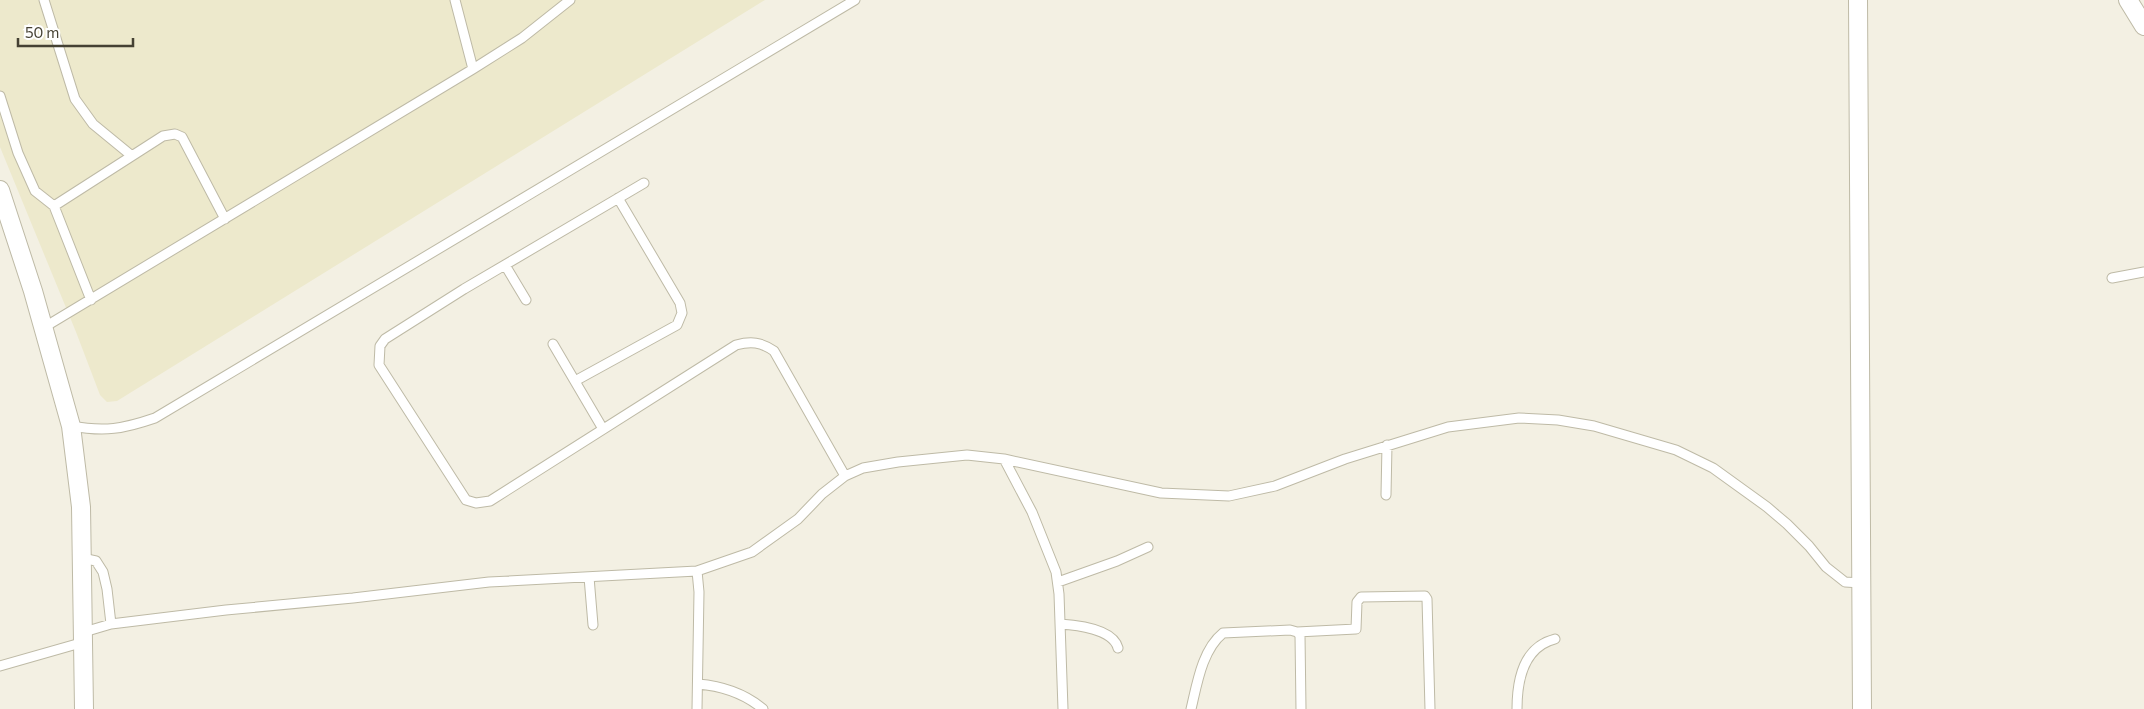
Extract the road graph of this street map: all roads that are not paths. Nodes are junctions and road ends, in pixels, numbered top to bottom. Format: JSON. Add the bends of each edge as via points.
{"nodes":[{"id":1,"x":44,"y":0,"type":"edge"},
{"id":2,"x":455,"y":0,"type":"edge"},
{"id":3,"x":570,"y":0,"type":"edge"},
{"id":4,"x":855,"y":0,"type":"edge"},
{"id":5,"x":1858,"y":0,"type":"edge"},
{"id":6,"x":2128,"y":0,"type":"edge"},
{"id":7,"x":2144,"y":26,"type":"edge"},
{"id":8,"x":474,"y":69,"type":"junction"},
{"id":9,"x":0,"y":96,"type":"edge"},
{"id":10,"x":132,"y":156,"type":"junction"},
{"id":11,"x":644,"y":183,"type":"dead end"},
{"id":12,"x":0,"y":190,"type":"edge"},
{"id":13,"x":618,"y":198,"type":"junction"},
{"id":14,"x":54,"y":206,"type":"junction"},
{"id":15,"x":225,"y":219,"type":"junction"},
{"id":16,"x":505,"y":265,"type":"junction"},
{"id":17,"x":2144,"y":272,"type":"edge"},
{"id":18,"x":2112,"y":278,"type":"dead end"},
{"id":19,"x":91,"y":300,"type":"junction"},
{"id":20,"x":526,"y":300,"type":"dead end"},
{"id":21,"x":43,"y":328,"type":"junction"},
{"id":22,"x":553,"y":344,"type":"dead end"},
{"id":23,"x":575,"y":381,"type":"junction"},
{"id":24,"x":71,"y":426,"type":"junction"},
{"id":25,"x":604,"y":429,"type":"junction"},
{"id":26,"x":1387,"y":445,"type":"junction"},
{"id":27,"x":1004,"y":459,"type":"junction"},
{"id":28,"x":845,"y":476,"type":"junction"},
{"id":29,"x":1386,"y":495,"type":"dead end"},
{"id":30,"x":1148,"y":547,"type":"dead end"},
{"id":31,"x":82,"y":558,"type":"junction"},
{"id":32,"x":697,"y":572,"type":"junction"},
{"id":33,"x":589,"y":577,"type":"junction"},
{"id":34,"x":1058,"y":582,"type":"junction"},
{"id":35,"x":1861,"y":583,"type":"junction"},
{"id":36,"x":111,"y":624,"type":"junction"},
{"id":37,"x":1060,"y":624,"type":"junction"},
{"id":38,"x":593,"y":625,"type":"dead end"},
{"id":39,"x":1297,"y":632,"type":"junction"},
{"id":40,"x":84,"y":637,"type":"junction"},
{"id":41,"x":1555,"y":638,"type":"dead end"},
{"id":42,"x":1118,"y":648,"type":"dead end"},
{"id":43,"x":0,"y":666,"type":"edge"},
{"id":44,"x":698,"y":684,"type":"junction"},
{"id":45,"x":84,"y":709,"type":"edge"},
{"id":46,"x":697,"y":709,"type":"edge"},
{"id":47,"x":763,"y":709,"type":"edge"},
{"id":48,"x":1063,"y":709,"type":"edge"},
{"id":49,"x":1191,"y":709,"type":"edge"},
{"id":50,"x":1301,"y":709,"type":"edge"},
{"id":51,"x":1430,"y":709,"type":"edge"},
{"id":52,"x":1517,"y":709,"type":"edge"},
{"id":53,"x":1862,"y":709,"type":"edge"}],
"edges":[{"from":1,"to":10,"type":"lane","via":[[75,98],[93,124]]},
{"from":2,"to":8,"type":"lane"},
{"from":3,"to":8,"type":"lane","via":[[522,38]]},
{"from":4,"to":24,"type":"lane","via":[[155,418],[128,427],[95,430]]},
{"from":5,"to":35,"type":"street"},
{"from":6,"to":7,"type":"street"},
{"from":8,"to":15,"type":"lane"},
{"from":9,"to":14,"type":"lane","via":[[18,153],[35,191]]},
{"from":10,"to":14,"type":"lane"},
{"from":10,"to":15,"type":"lane","via":[[163,136],[175,134],[182,137]]},
{"from":11,"to":13,"type":"lane"},
{"from":12,"to":21,"type":"street"},
{"from":13,"to":16,"type":"lane"},
{"from":13,"to":23,"type":"lane","via":[[680,303],[682,313],[677,325]]},
{"from":14,"to":19,"type":"lane"},
{"from":15,"to":19,"type":"lane"},
{"from":16,"to":20,"type":"lane"},
{"from":16,"to":25,"type":"lane","via":[[385,339],[380,346],[379,365],[466,500],[476,503],[490,501]]},
{"from":17,"to":18,"type":"lane"},
{"from":19,"to":21,"type":"lane"},
{"from":21,"to":24,"type":"street"},
{"from":22,"to":23,"type":"lane"},
{"from":23,"to":25,"type":"lane"},
{"from":24,"to":31,"type":"street","via":[[81,507]]},
{"from":25,"to":28,"type":"lane","via":[[736,345],[749,342],[764,344],[774,351]]},
{"from":26,"to":27,"type":"lane","via":[[1274,486],[1229,496],[1161,493]]},
{"from":26,"to":29,"type":"lane"},
{"from":26,"to":35,"type":"lane","via":[[1448,427],[1519,418],[1594,426],[1676,450],[1713,468],[1787,524],[1826,567],[1845,582]]},
{"from":27,"to":28,"type":"lane","via":[[936,457],[863,468]]},
{"from":27,"to":34,"type":"lane","via":[[1032,512]]},
{"from":28,"to":32,"type":"lane","via":[[822,494],[798,520],[752,552]]},
{"from":30,"to":34,"type":"lane"},
{"from":31,"to":36,"type":"lane","via":[[96,561],[103,572]]},
{"from":31,"to":40,"type":"street"},
{"from":32,"to":33,"type":"lane"},
{"from":32,"to":44,"type":"lane"},
{"from":33,"to":36,"type":"lane","via":[[489,582]]},
{"from":33,"to":38,"type":"lane"},
{"from":34,"to":37,"type":"lane"},
{"from":35,"to":53,"type":"street"},
{"from":36,"to":40,"type":"lane"},
{"from":37,"to":42,"type":"lane","via":[[1088,627],[1114,641]]},
{"from":37,"to":48,"type":"lane"},
{"from":39,"to":49,"type":"lane","via":[[1223,633],[1210,648]]},
{"from":39,"to":50,"type":"lane","via":[[1300,635]]},
{"from":39,"to":51,"type":"lane","via":[[1356,628],[1357,602],[1364,596],[1426,596]]},
{"from":40,"to":43,"type":"lane"},
{"from":40,"to":45,"type":"street"},
{"from":41,"to":52,"type":"lane","via":[[1538,645],[1523,666],[1518,681]]},
{"from":44,"to":46,"type":"lane"},
{"from":44,"to":47,"type":"lane","via":[[737,692]]}]}
